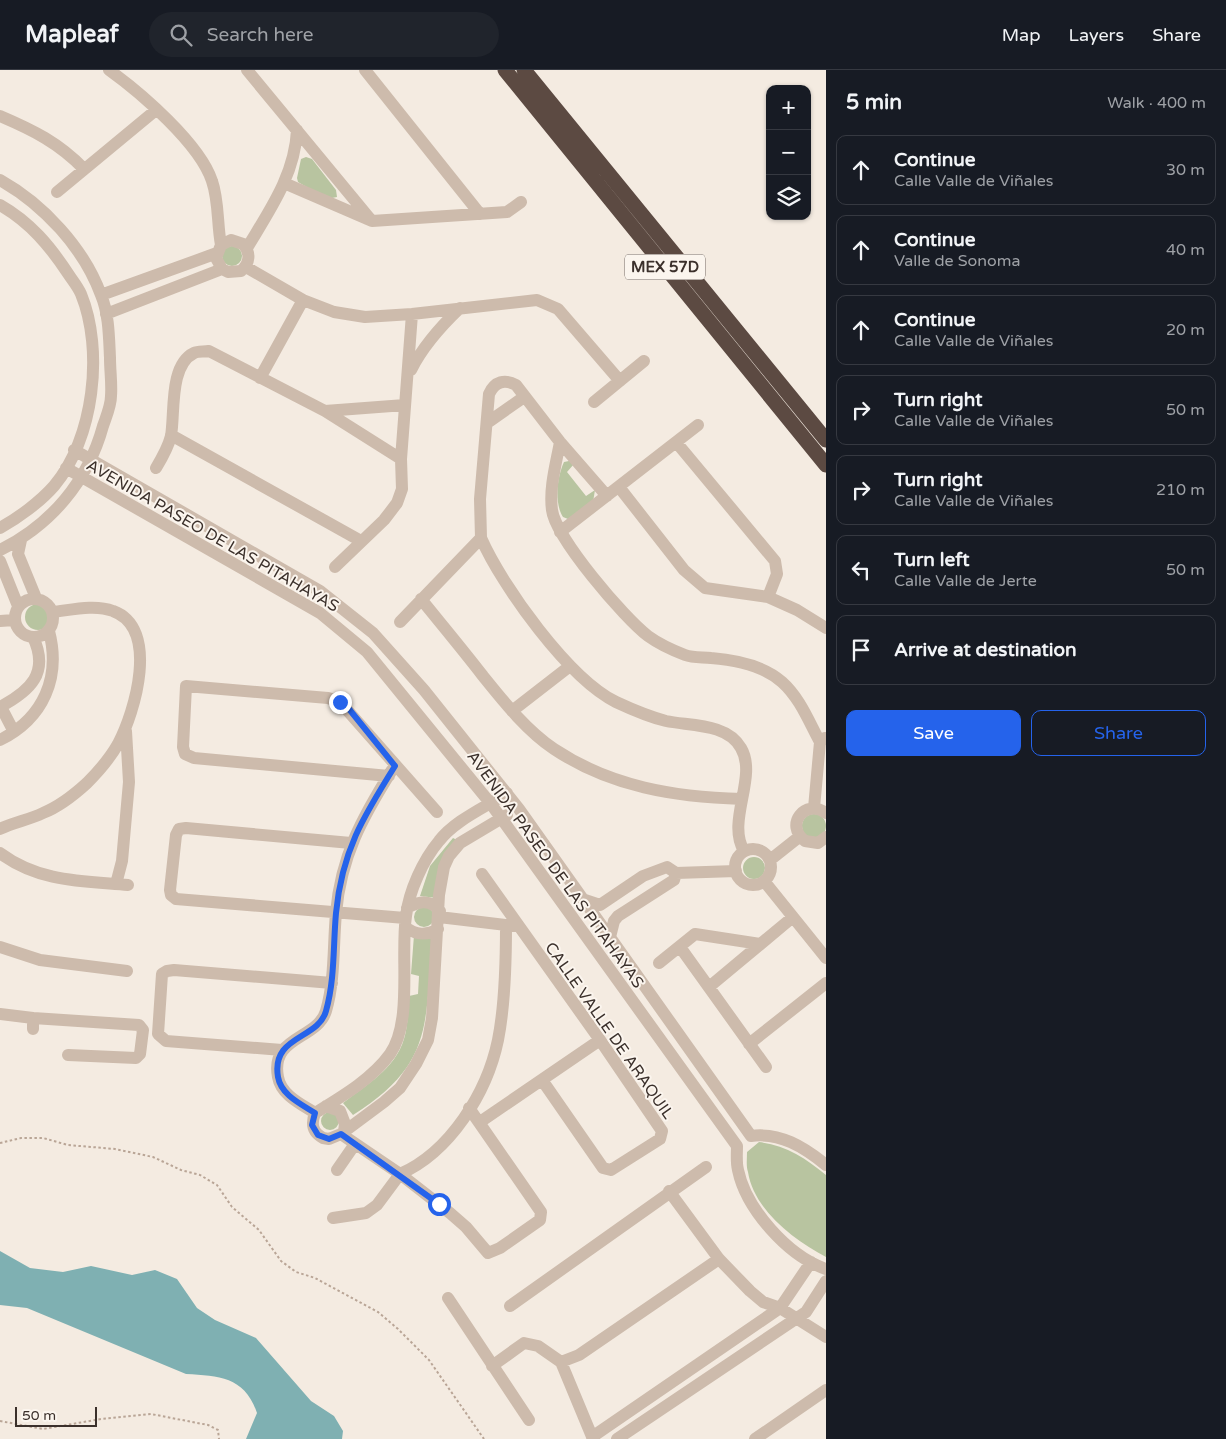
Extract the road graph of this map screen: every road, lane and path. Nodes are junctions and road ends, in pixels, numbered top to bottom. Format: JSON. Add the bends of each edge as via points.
{"nodes":[{"id":1,"x":109,"y":70,"type":"edge"},
{"id":2,"x":247,"y":70,"type":"edge"},
{"id":3,"x":365,"y":70,"type":"edge"},
{"id":4,"x":505,"y":70,"type":"edge"},
{"id":5,"x":524,"y":70,"type":"edge"},
{"id":6,"x":156,"y":110,"type":"junction"},
{"id":7,"x":0,"y":116,"type":"edge"},
{"id":8,"x":297,"y":130,"type":"junction"},
{"id":9,"x":84,"y":169,"type":"junction"},
{"id":10,"x":0,"y":180,"type":"edge"},
{"id":11,"x":284,"y":182,"type":"junction"},
{"id":12,"x":57,"y":192,"type":"dead end"},
{"id":13,"x":521,"y":202,"type":"dead end"},
{"id":14,"x":0,"y":205,"type":"edge"},
{"id":15,"x":40,"y":210,"type":"junction"},
{"id":16,"x":480,"y":214,"type":"junction"},
{"id":17,"x":372,"y":221,"type":"junction"},
{"id":18,"x":28,"y":224,"type":"junction"},
{"id":19,"x":247,"y":248,"type":"junction"},
{"id":20,"x":219,"y":249,"type":"junction"},
{"id":21,"x":246,"y":266,"type":"junction"},
{"id":22,"x":172,"y":269,"type":"junction"},
{"id":23,"x":222,"y":269,"type":"junction"},
{"id":24,"x":179,"y":284,"type":"junction"},
{"id":25,"x":102,"y":295,"type":"junction"},
{"id":26,"x":303,"y":300,"type":"junction"},
{"id":27,"x":460,"y":308,"type":"junction"},
{"id":28,"x":106,"y":314,"type":"junction"},
{"id":29,"x":412,"y":314,"type":"junction"},
{"id":30,"x":644,"y":361,"type":"dead end"},
{"id":31,"x":408,"y":377,"type":"junction"},
{"id":32,"x":260,"y":378,"type":"junction"},
{"id":33,"x":620,"y":381,"type":"junction"},
{"id":34,"x":524,"y":397,"type":"junction"},
{"id":35,"x":594,"y":402,"type":"dead end"},
{"id":36,"x":405,"y":405,"type":"junction"},
{"id":37,"x":324,"y":411,"type":"junction"},
{"id":38,"x":487,"y":423,"type":"junction"},
{"id":39,"x":698,"y":425,"type":"dead end"},
{"id":40,"x":171,"y":435,"type":"junction"},
{"id":41,"x":826,"y":440,"type":"edge"},
{"id":42,"x":560,"y":442,"type":"junction"},
{"id":43,"x":676,"y":442,"type":"junction"},
{"id":44,"x":74,"y":450,"type":"junction"},
{"id":45,"x":401,"y":459,"type":"junction"},
{"id":46,"x":91,"y":460,"type":"junction"},
{"id":47,"x":826,"y":465,"type":"edge"},
{"id":48,"x":66,"y":468,"type":"junction"},
{"id":49,"x":156,"y":468,"type":"dead end"},
{"id":50,"x":82,"y":477,"type":"junction"},
{"id":51,"x":619,"y":487,"type":"junction"},
{"id":52,"x":607,"y":496,"type":"junction"},
{"id":53,"x":0,"y":528,"type":"edge"},
{"id":54,"x":560,"y":532,"type":"junction"},
{"id":55,"x":481,"y":538,"type":"junction"},
{"id":56,"x":22,"y":540,"type":"junction"},
{"id":57,"x":361,"y":541,"type":"junction"},
{"id":58,"x":249,"y":549,"type":"junction"},
{"id":59,"x":0,"y":550,"type":"edge"},
{"id":60,"x":0,"y":562,"type":"edge"},
{"id":61,"x":240,"y":567,"type":"junction"},
{"id":62,"x":335,"y":567,"type":"dead end"},
{"id":63,"x":768,"y":597,"type":"junction"},
{"id":64,"x":36,"y":598,"type":"junction"},
{"id":65,"x":421,"y":599,"type":"junction"},
{"id":66,"x":18,"y":606,"type":"junction"},
{"id":67,"x":53,"y":612,"type":"junction"},
{"id":68,"x":14,"y":620,"type":"junction"},
{"id":69,"x":0,"y":621,"type":"edge"},
{"id":70,"x":400,"y":622,"type":"dead end"},
{"id":71,"x":826,"y":628,"type":"edge"},
{"id":72,"x":49,"y":630,"type":"junction"},
{"id":73,"x":33,"y":637,"type":"junction"},
{"id":74,"x":570,"y":666,"type":"junction"},
{"id":75,"x":1,"y":707,"type":"edge"},
{"id":76,"x":512,"y":711,"type":"junction"},
{"id":77,"x":126,"y":725,"type":"junction"},
{"id":78,"x":14,"y":732,"type":"junction"},
{"id":79,"x":0,"y":740,"type":"edge"},
{"id":80,"x":823,"y":740,"type":"edge"},
{"id":81,"x":392,"y":771,"type":"junction"},
{"id":82,"x":507,"y":793,"type":"junction"},
{"id":83,"x":742,"y":799,"type":"junction"},
{"id":84,"x":491,"y":804,"type":"junction"},
{"id":85,"x":814,"y":808,"type":"junction"},
{"id":86,"x":519,"y":809,"type":"junction"},
{"id":87,"x":437,"y":812,"type":"dead end"},
{"id":88,"x":826,"y":813,"type":"edge"},
{"id":89,"x":502,"y":818,"type":"junction"},
{"id":90,"x":0,"y":829,"type":"edge"},
{"id":91,"x":452,"y":829,"type":"junction"},
{"id":92,"x":800,"y":837,"type":"junction"},
{"id":93,"x":826,"y":839,"type":"edge"},
{"id":94,"x":351,"y":843,"type":"junction"},
{"id":95,"x":460,"y":843,"type":"junction"},
{"id":96,"x":744,"y":851,"type":"junction"},
{"id":97,"x":0,"y":852,"type":"edge"},
{"id":98,"x":770,"y":860,"type":"junction"},
{"id":99,"x":736,"y":871,"type":"junction"},
{"id":100,"x":676,"y":873,"type":"junction"},
{"id":101,"x":482,"y":874,"type":"dead end"},
{"id":102,"x":644,"y":876,"type":"junction"},
{"id":103,"x":764,"y":881,"type":"junction"},
{"id":104,"x":654,"y":891,"type":"junction"},
{"id":105,"x":584,"y":900,"type":"junction"},
{"id":106,"x":336,"y":911,"type":"junction"},
{"id":107,"x":793,"y":917,"type":"junction"},
{"id":108,"x":406,"y":918,"type":"junction"},
{"id":109,"x":439,"y":919,"type":"junction"},
{"id":110,"x":512,"y":926,"type":"junction"},
{"id":111,"x":610,"y":937,"type":"junction"},
{"id":112,"x":760,"y":944,"type":"junction"},
{"id":113,"x":0,"y":947,"type":"edge"},
{"id":114,"x":680,"y":947,"type":"junction"},
{"id":115,"x":826,"y":958,"type":"edge"},
{"id":116,"x":659,"y":963,"type":"dead end"},
{"id":117,"x":127,"y":970,"type":"dead end"},
{"id":118,"x":332,"y":983,"type":"junction"},
{"id":119,"x":826,"y":983,"type":"edge"},
{"id":120,"x":709,"y":987,"type":"junction"},
{"id":121,"x":0,"y":1014,"type":"edge"},
{"id":122,"x":600,"y":1040,"type":"junction"},
{"id":123,"x":749,"y":1044,"type":"junction"},
{"id":124,"x":282,"y":1050,"type":"junction"},
{"id":125,"x":68,"y":1055,"type":"dead end"},
{"id":126,"x":766,"y":1067,"type":"dead end"},
{"id":127,"x":542,"y":1080,"type":"junction"},
{"id":128,"x":326,"y":1106,"type":"junction"},
{"id":129,"x":470,"y":1108,"type":"junction"},
{"id":130,"x":315,"y":1113,"type":"junction"},
{"id":131,"x":480,"y":1122,"type":"junction"},
{"id":132,"x":343,"y":1132,"type":"junction"},
{"id":133,"x":751,"y":1136,"type":"junction"},
{"id":134,"x":0,"y":1143,"type":"edge"},
{"id":135,"x":355,"y":1144,"type":"junction"},
{"id":136,"x":737,"y":1146,"type":"junction"},
{"id":137,"x":826,"y":1165,"type":"edge"},
{"id":138,"x":706,"y":1167,"type":"dead end"},
{"id":139,"x":337,"y":1170,"type":"dead end"},
{"id":140,"x":400,"y":1174,"type":"junction"},
{"id":141,"x":669,"y":1191,"type":"junction"},
{"id":142,"x":333,"y":1218,"type":"dead end"},
{"id":143,"x":718,"y":1260,"type":"junction"},
{"id":144,"x":811,"y":1262,"type":"junction"},
{"id":145,"x":826,"y":1269,"type":"edge"},
{"id":146,"x":826,"y":1282,"type":"edge"},
{"id":147,"x":448,"y":1298,"type":"dead end"},
{"id":148,"x":510,"y":1306,"type":"dead end"},
{"id":149,"x":780,"y":1308,"type":"junction"},
{"id":150,"x":795,"y":1318,"type":"junction"},
{"id":151,"x":826,"y":1337,"type":"edge"},
{"id":152,"x":561,"y":1362,"type":"junction"},
{"id":153,"x":492,"y":1366,"type":"junction"},
{"id":154,"x":826,"y":1390,"type":"edge"},
{"id":155,"x":529,"y":1420,"type":"dead end"},
{"id":156,"x":0,"y":1421,"type":"edge"},
{"id":157,"x":593,"y":1438,"type":"edge"},
{"id":158,"x":219,"y":1439,"type":"edge"},
{"id":159,"x":484,"y":1439,"type":"edge"},
{"id":160,"x":617,"y":1439,"type":"edge"},
{"id":161,"x":755,"y":1439,"type":"edge"}],
"edges":[{"from":1,"to":6,"type":"street"},
{"from":2,"to":8,"type":"street"},
{"from":3,"to":16,"type":"street"},
{"from":4,"to":47,"type":"highway","number":"MEX 57D"},
{"from":5,"to":41,"type":"highway","number":"MEX 57D"},
{"from":6,"to":9,"type":"street"},
{"from":6,"to":20,"type":"street","via":[[190,144],[212,180]]},
{"from":7,"to":9,"type":"street","via":[[65,150]]},
{"from":8,"to":11,"type":"street","via":[[296,152]]},
{"from":8,"to":17,"type":"street"},
{"from":9,"to":12,"type":"street"},
{"from":10,"to":15,"type":"street"},
{"from":11,"to":17,"type":"street"},
{"from":11,"to":19,"type":"street"},
{"from":13,"to":16,"type":"street","via":[[507,212]]},
{"from":14,"to":18,"type":"street"},
{"from":15,"to":18,"type":"street"},
{"from":15,"to":25,"type":"street","via":[[68,237]]},
{"from":16,"to":17,"type":"street"},
{"from":18,"to":44,"type":"street","via":[[38,232],[81,293],[91,336],[93,387],[84,428]]},
{"from":19,"to":20,"type":"street","via":[[232,240]]},
{"from":19,"to":21,"type":"street","via":[[249,260]]},
{"from":20,"to":22,"type":"street"},
{"from":20,"to":23,"type":"street","via":[[218,264]]},
{"from":21,"to":23,"type":"street","via":[[234,273]]},
{"from":21,"to":26,"type":"street"},
{"from":22,"to":24,"type":"street"},
{"from":22,"to":25,"type":"street"},
{"from":23,"to":24,"type":"street"},
{"from":24,"to":28,"type":"street"},
{"from":25,"to":28,"type":"street"},
{"from":26,"to":29,"type":"street","via":[[334,312],[365,317]]},
{"from":26,"to":32,"type":"street"},
{"from":27,"to":29,"type":"street"},
{"from":27,"to":31,"type":"street","via":[[440,326],[418,355]]},
{"from":27,"to":33,"type":"street","via":[[537,300],[558,309]]},
{"from":28,"to":46,"type":"street","via":[[111,398],[98,447]]},
{"from":29,"to":31,"type":"street"},
{"from":30,"to":33,"type":"street"},
{"from":31,"to":36,"type":"street"},
{"from":32,"to":37,"type":"street"},
{"from":32,"to":40,"type":"street","via":[[209,351],[195,353],[183,361],[177,378]]},
{"from":33,"to":35,"type":"street"},
{"from":34,"to":38,"type":"street"},
{"from":34,"to":38,"type":"street","via":[[516,385],[508,381],[492,387]]},
{"from":34,"to":42,"type":"street"},
{"from":36,"to":37,"type":"street"},
{"from":36,"to":45,"type":"street"},
{"from":37,"to":45,"type":"street"},
{"from":38,"to":55,"type":"street","via":[[480,499]]},
{"from":39,"to":43,"type":"street"},
{"from":40,"to":49,"type":"street"},
{"from":40,"to":57,"type":"street"},
{"from":42,"to":52,"type":"street"},
{"from":42,"to":54,"type":"street","via":[[552,484],[552,511]]},
{"from":43,"to":51,"type":"street"},
{"from":43,"to":63,"type":"street","via":[[775,562],[777,574]]},
{"from":44,"to":46,"type":"street","name":"AVENIDA PASEO DE LAS PITAHAYAS"},
{"from":44,"to":48,"type":"street"},
{"from":45,"to":57,"type":"street","via":[[402,489],[397,503]]},
{"from":46,"to":50,"type":"street"},
{"from":46,"to":58,"type":"street","name":"AVENIDA PASEO DE LAS PITAHAYAS"},
{"from":48,"to":50,"type":"street","name":"AVENIDA PASEO DE LAS PITAHAYAS"},
{"from":48,"to":53,"type":"street","via":[[53,486]]},
{"from":50,"to":56,"type":"street","via":[[47,519]]},
{"from":50,"to":61,"type":"street","name":"AVENIDA PASEO DE LAS PITAHAYAS"},
{"from":51,"to":52,"type":"street"},
{"from":51,"to":63,"type":"street","via":[[684,570],[705,588]]},
{"from":52,"to":54,"type":"street"},
{"from":54,"to":80,"type":"street","via":[[594,577],[647,635],[688,656],[760,667],[782,682]]},
{"from":55,"to":65,"type":"street"},
{"from":55,"to":74,"type":"street","via":[[490,559],[519,602]]},
{"from":56,"to":59,"type":"street"},
{"from":56,"to":64,"type":"street","via":[[18,554]]},
{"from":57,"to":62,"type":"street"},
{"from":58,"to":61,"type":"street"},
{"from":58,"to":82,"type":"street","name":"AVENIDA PASEO DE LAS PITAHAYAS","via":[[320,592],[373,633],[424,690]]},
{"from":60,"to":66,"type":"street"},
{"from":61,"to":84,"type":"street","name":"AVENIDA PASEO DE LAS PITAHAYAS","via":[[320,613],[367,652]]},
{"from":63,"to":71,"type":"street"},
{"from":64,"to":66,"type":"street"},
{"from":64,"to":67,"type":"street"},
{"from":65,"to":70,"type":"street"},
{"from":65,"to":76,"type":"street"},
{"from":66,"to":68,"type":"street"},
{"from":67,"to":72,"type":"street"},
{"from":67,"to":77,"type":"street","via":[[101,608],[114,611],[132,623],[141,654]]},
{"from":68,"to":69,"type":"street"},
{"from":68,"to":73,"type":"street","via":[[22,633]]},
{"from":72,"to":73,"type":"street"},
{"from":72,"to":78,"type":"street","via":[[54,662],[47,691],[29,720]]},
{"from":73,"to":75,"type":"street","via":[[40,661],[38,674],[32,683]]},
{"from":74,"to":76,"type":"street"},
{"from":74,"to":83,"type":"street","via":[[591,686],[616,702],[664,720],[725,732],[741,747],[747,763]]},
{"from":75,"to":78,"type":"street"},
{"from":76,"to":83,"type":"street","via":[[554,749],[604,775],[654,791],[698,798]]},
{"from":77,"to":90,"type":"street","via":[[109,758],[86,783],[44,813]]},
{"from":77,"to":97,"type":"street","via":[[129,782],[122,885],[72,882],[12,862]]},
{"from":78,"to":79,"type":"street"},
{"from":80,"to":85,"type":"street"},
{"from":81,"to":81,"type":"street","via":[[194,758],[185,754],[183,747],[186,686],[328,698],[340,702],[349,709]]},
{"from":81,"to":87,"type":"street"},
{"from":81,"to":94,"type":"street"},
{"from":82,"to":84,"type":"street"},
{"from":82,"to":86,"type":"street","name":"AVENIDA PASEO DE LAS PITAHAYAS"},
{"from":83,"to":96,"type":"street","via":[[739,826],[740,844]]},
{"from":84,"to":89,"type":"street","name":"AVENIDA PASEO DE LAS PITAHAYAS"},
{"from":84,"to":91,"type":"street"},
{"from":85,"to":88,"type":"street"},
{"from":85,"to":92,"type":"street","via":[[801,812],[797,818],[796,831]]},
{"from":86,"to":89,"type":"street"},
{"from":86,"to":105,"type":"street","name":"AVENIDA PASEO DE LAS PITAHAYAS"},
{"from":89,"to":95,"type":"street"},
{"from":89,"to":136,"type":"street","name":"AVENIDA PASEO DE LAS PITAHAYAS"},
{"from":91,"to":95,"type":"street"},
{"from":91,"to":108,"type":"street","via":[[432,850]]},
{"from":92,"to":93,"type":"street","via":[[811,843]]},
{"from":92,"to":98,"type":"street"},
{"from":94,"to":106,"type":"street"},
{"from":94,"to":106,"type":"street","via":[[186,828],[179,829],[176,835],[170,890],[176,899]]},
{"from":95,"to":109,"type":"street","via":[[444,867]]},
{"from":96,"to":98,"type":"street","via":[[759,850]]},
{"from":96,"to":99,"type":"street","via":[[735,863]]},
{"from":98,"to":103,"type":"street","via":[[770,874]]},
{"from":99,"to":100,"type":"street"},
{"from":99,"to":103,"type":"street","via":[[738,877],[748,884]]},
{"from":100,"to":102,"type":"street","via":[[666,867]]},
{"from":100,"to":104,"type":"street","via":[[674,880]]},
{"from":101,"to":110,"type":"street","name":"CALLE VALLE DE ARAQUIL"},
{"from":102,"to":104,"type":"street"},
{"from":102,"to":105,"type":"street","via":[[600,905]]},
{"from":103,"to":107,"type":"street"},
{"from":104,"to":111,"type":"street","via":[[618,916]]},
{"from":105,"to":111,"type":"street","name":"AVENIDA PASEO DE LAS PITAHAYAS"},
{"from":106,"to":108,"type":"street"},
{"from":106,"to":118,"type":"street"},
{"from":107,"to":112,"type":"street"},
{"from":107,"to":115,"type":"street"},
{"from":108,"to":109,"type":"street","via":[[418,934],[425,934]]},
{"from":108,"to":109,"type":"street","via":[[422,902],[429,902]]},
{"from":108,"to":128,"type":"street","via":[[402,1017],[395,1046],[367,1077]]},
{"from":109,"to":110,"type":"street"},
{"from":109,"to":132,"type":"street","via":[[428,1040],[400,1088]]},
{"from":110,"to":122,"type":"street","name":"CALLE VALLE DE ARAQUIL"},
{"from":110,"to":129,"type":"street","via":[[498,1039],[484,1082]]},
{"from":111,"to":133,"type":"street","name":"AVENIDA PASEO DE LAS PITAHAYAS"},
{"from":112,"to":114,"type":"street","via":[[696,934]]},
{"from":112,"to":120,"type":"street"},
{"from":113,"to":117,"type":"street","via":[[40,960]]},
{"from":114,"to":116,"type":"street"},
{"from":114,"to":120,"type":"street"},
{"from":118,"to":124,"type":"street","via":[[321,1022]]},
{"from":118,"to":124,"type":"street","via":[[174,970],[162,974],[158,1034],[161,1038]]},
{"from":119,"to":123,"type":"street"},
{"from":120,"to":123,"type":"street"},
{"from":121,"to":125,"type":"street","via":[[33,1024],[139,1025],[143,1030],[140,1054],[136,1058]]},
{"from":122,"to":127,"type":"street"},
{"from":122,"to":127,"type":"street","name":"CALLE VALLE DE ARAQUIL","via":[[662,1131],[660,1139],[611,1170],[603,1168]]},
{"from":123,"to":126,"type":"street"},
{"from":124,"to":130,"type":"street","via":[[278,1062],[282,1089]]},
{"from":127,"to":131,"type":"street"},
{"from":128,"to":130,"type":"street"},
{"from":128,"to":132,"type":"street","via":[[340,1111],[344,1117]]},
{"from":129,"to":131,"type":"street"},
{"from":129,"to":140,"type":"street","via":[[429,1156]]},
{"from":130,"to":132,"type":"street","via":[[312,1125],[318,1135],[329,1139]]},
{"from":131,"to":140,"type":"street","via":[[541,1212],[540,1220],[500,1248],[488,1253],[466,1226]]},
{"from":132,"to":135,"type":"street"},
{"from":133,"to":136,"type":"street"},
{"from":133,"to":137,"type":"street","via":[[767,1134],[790,1141]]},
{"from":134,"to":159,"type":"path","via":[[21,1138],[43,1138],[68,1145],[115,1149],[154,1157],[217,1185],[232,1207],[259,1230],[281,1261],[296,1272],[315,1278],[378,1312],[398,1329],[429,1360]]},
{"from":135,"to":139,"type":"street"},
{"from":135,"to":140,"type":"street"},
{"from":136,"to":144,"type":"street","via":[[737,1169],[763,1221]]},
{"from":138,"to":141,"type":"street"},
{"from":140,"to":142,"type":"street","via":[[378,1205],[366,1213]]},
{"from":141,"to":143,"type":"street"},
{"from":141,"to":148,"type":"street"},
{"from":143,"to":149,"type":"street","via":[[763,1302]]},
{"from":143,"to":152,"type":"street","via":[[579,1355]]},
{"from":144,"to":145,"type":"street"},
{"from":144,"to":149,"type":"street"},
{"from":146,"to":150,"type":"street","via":[[806,1312]]},
{"from":147,"to":153,"type":"street"},
{"from":149,"to":150,"type":"street"},
{"from":149,"to":157,"type":"street"},
{"from":150,"to":151,"type":"street"},
{"from":150,"to":160,"type":"street"},
{"from":152,"to":153,"type":"street","via":[[538,1346],[524,1343]]},
{"from":152,"to":157,"type":"street"},
{"from":153,"to":155,"type":"street"},
{"from":154,"to":161,"type":"street"},
{"from":156,"to":158,"type":"path","via":[[43,1429],[151,1414],[208,1424],[218,1430]]}]}
